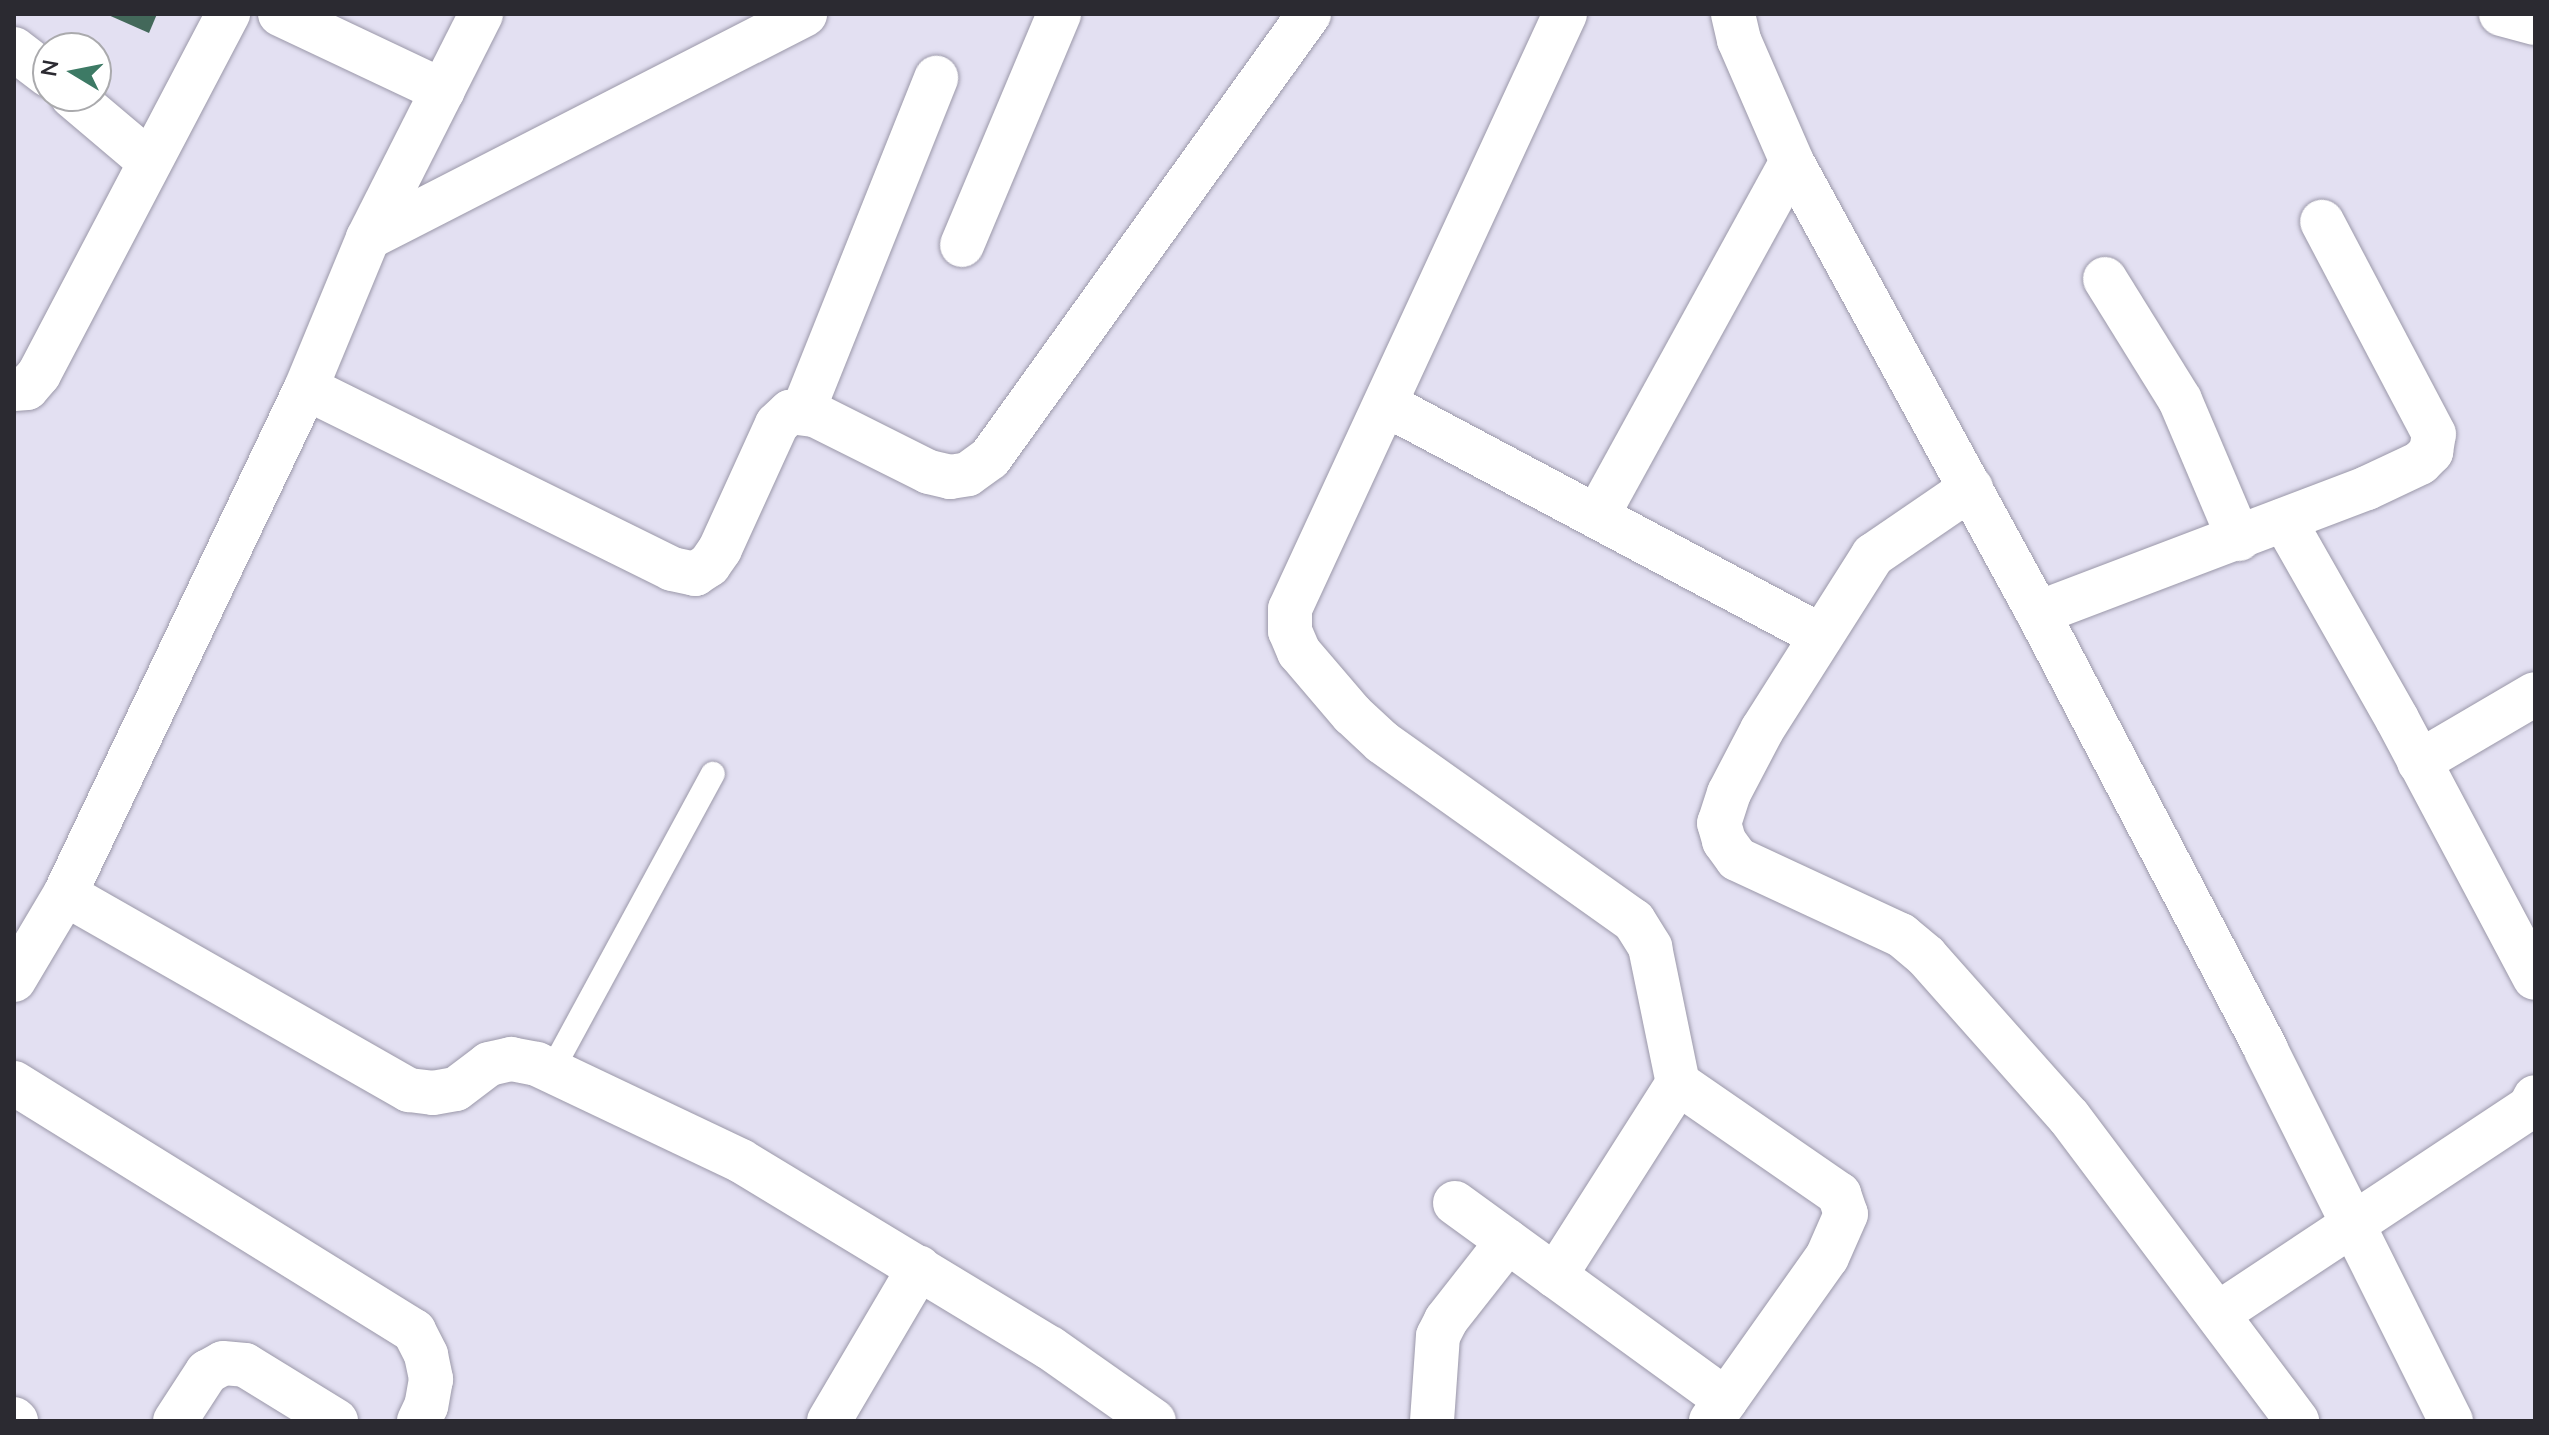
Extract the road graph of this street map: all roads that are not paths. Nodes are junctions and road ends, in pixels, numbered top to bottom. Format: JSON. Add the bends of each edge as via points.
{"nodes":[{"id":1,"x":228,"y":14,"type":"edge"},
{"id":2,"x":280,"y":14,"type":"edge"},
{"id":3,"x":481,"y":14,"type":"edge"},
{"id":4,"x":805,"y":14,"type":"edge"},
{"id":5,"x":1059,"y":14,"type":"edge"},
{"id":6,"x":1309,"y":14,"type":"edge"},
{"id":7,"x":1565,"y":14,"type":"edge"},
{"id":8,"x":1733,"y":14,"type":"edge"},
{"id":9,"x":2501,"y":14,"type":"edge"},
{"id":10,"x":2535,"y":23,"type":"edge"},
{"id":11,"x":14,"y":49,"type":"edge"},
{"id":12,"x":32,"y":63,"type":"edge"},
{"id":13,"x":936,"y":78,"type":"dead end"},
{"id":14,"x":443,"y":91,"type":"junction"},
{"id":15,"x":91,"y":112,"type":"edge"},
{"id":16,"x":150,"y":162,"type":"junction"},
{"id":17,"x":1792,"y":162,"type":"junction"},
{"id":18,"x":2322,"y":222,"type":"dead end"},
{"id":19,"x":368,"y":238,"type":"junction"},
{"id":20,"x":962,"y":245,"type":"dead end"},
{"id":21,"x":2105,"y":279,"type":"dead end"},
{"id":22,"x":306,"y":388,"type":"junction"},
{"id":23,"x":14,"y":389,"type":"edge"},
{"id":24,"x":1385,"y":404,"type":"junction"},
{"id":25,"x":803,"y":411,"type":"junction"},
{"id":26,"x":1971,"y":488,"type":"junction"},
{"id":27,"x":1597,"y":516,"type":"junction"},
{"id":28,"x":2284,"y":520,"type":"junction"},
{"id":29,"x":2239,"y":539,"type":"junction"},
{"id":30,"x":2038,"y":613,"type":"junction"},
{"id":31,"x":1821,"y":636,"type":"junction"},
{"id":32,"x":2535,"y":694,"type":"edge"},
{"id":33,"x":2419,"y":762,"type":"junction"},
{"id":34,"x":713,"y":774,"type":"dead end"},
{"id":35,"x":65,"y":894,"type":"junction"},
{"id":36,"x":2535,"y":978,"type":"edge"},
{"id":37,"x":14,"y":980,"type":"edge"},
{"id":38,"x":552,"y":1070,"type":"junction"},
{"id":39,"x":14,"y":1083,"type":"edge"},
{"id":40,"x":1678,"y":1083,"type":"junction"},
{"id":41,"x":2535,"y":1097,"type":"edge"},
{"id":42,"x":1455,"y":1203,"type":"dead end"},
{"id":43,"x":2355,"y":1226,"type":"junction"},
{"id":44,"x":1508,"y":1241,"type":"junction"},
{"id":45,"x":919,"y":1268,"type":"junction"},
{"id":46,"x":1555,"y":1276,"type":"junction"},
{"id":47,"x":2219,"y":1313,"type":"junction"},
{"id":48,"x":1718,"y":1411,"type":"edge"},
{"id":49,"x":175,"y":1421,"type":"edge"},
{"id":50,"x":336,"y":1421,"type":"edge"},
{"id":51,"x":419,"y":1421,"type":"edge"},
{"id":52,"x":829,"y":1421,"type":"edge"},
{"id":53,"x":1154,"y":1421,"type":"edge"},
{"id":54,"x":1432,"y":1421,"type":"edge"},
{"id":55,"x":2297,"y":1421,"type":"edge"},
{"id":56,"x":2451,"y":1421,"type":"edge"}],
"edges":[{"from":1,"to":16,"type":"street"},
{"from":2,"to":14,"type":"street"},
{"from":3,"to":14,"type":"street"},
{"from":4,"to":19,"type":"street"},
{"from":5,"to":20,"type":"street"},
{"from":6,"to":25,"type":"street","via":[[990,458],[968,474],[929,472]]},
{"from":7,"to":24,"type":"street"},
{"from":8,"to":17,"type":"street","via":[[1739,40]]},
{"from":9,"to":10,"type":"street"},
{"from":11,"to":12,"type":"street"},
{"from":13,"to":25,"type":"street"},
{"from":14,"to":19,"type":"street"},
{"from":15,"to":16,"type":"street"},
{"from":16,"to":23,"type":"street","via":[[39,374],[27,388]]},
{"from":17,"to":26,"type":"street"},
{"from":17,"to":27,"type":"street"},
{"from":18,"to":28,"type":"street","via":[[2434,434],[2431,452],[2420,463]]},
{"from":19,"to":22,"type":"street"},
{"from":21,"to":29,"type":"street","via":[[2180,400]]},
{"from":22,"to":25,"type":"street","via":[[672,569],[695,574],[720,549],[777,424],[790,412]]},
{"from":22,"to":35,"type":"street"},
{"from":24,"to":27,"type":"street"},
{"from":24,"to":40,"type":"street","via":[[1290,609],[1290,631],[1299,652],[1382,742],[1634,921],[1650,947]]},
{"from":26,"to":30,"type":"street"},
{"from":26,"to":31,"type":"street","via":[[1873,555]]},
{"from":27,"to":31,"type":"street"},
{"from":28,"to":29,"type":"street"},
{"from":28,"to":33,"type":"street"},
{"from":29,"to":30,"type":"street"},
{"from":30,"to":43,"type":"street"},
{"from":31,"to":47,"type":"street","via":[[1729,793],[1719,823],[1724,841],[1737,859],[1901,935],[1926,956],[2069,1117]]},
{"from":32,"to":33,"type":"street"},
{"from":33,"to":36,"type":"street"},
{"from":34,"to":38,"type":"lane"},
{"from":35,"to":37,"type":"street"},
{"from":35,"to":38,"type":"street","via":[[409,1090],[456,1089],[489,1064],[511,1059]]},
{"from":38,"to":45,"type":"street","via":[[741,1161]]},
{"from":39,"to":51,"type":"street","via":[[414,1331],[431,1379]]},
{"from":40,"to":46,"type":"street"},
{"from":40,"to":48,"type":"street","via":[[1839,1194],[1846,1214],[1827,1257]]},
{"from":41,"to":43,"type":"street","via":[[2530,1107]]},
{"from":42,"to":44,"type":"street"},
{"from":43,"to":47,"type":"street"},
{"from":43,"to":56,"type":"street"},
{"from":44,"to":46,"type":"street"},
{"from":44,"to":54,"type":"street","via":[[1438,1336]]},
{"from":45,"to":52,"type":"street"},
{"from":45,"to":53,"type":"street","via":[[1050,1348]]},
{"from":46,"to":48,"type":"street"},
{"from":47,"to":55,"type":"street"},
{"from":49,"to":50,"type":"street","via":[[207,1372],[223,1363],[245,1365]]}]}
